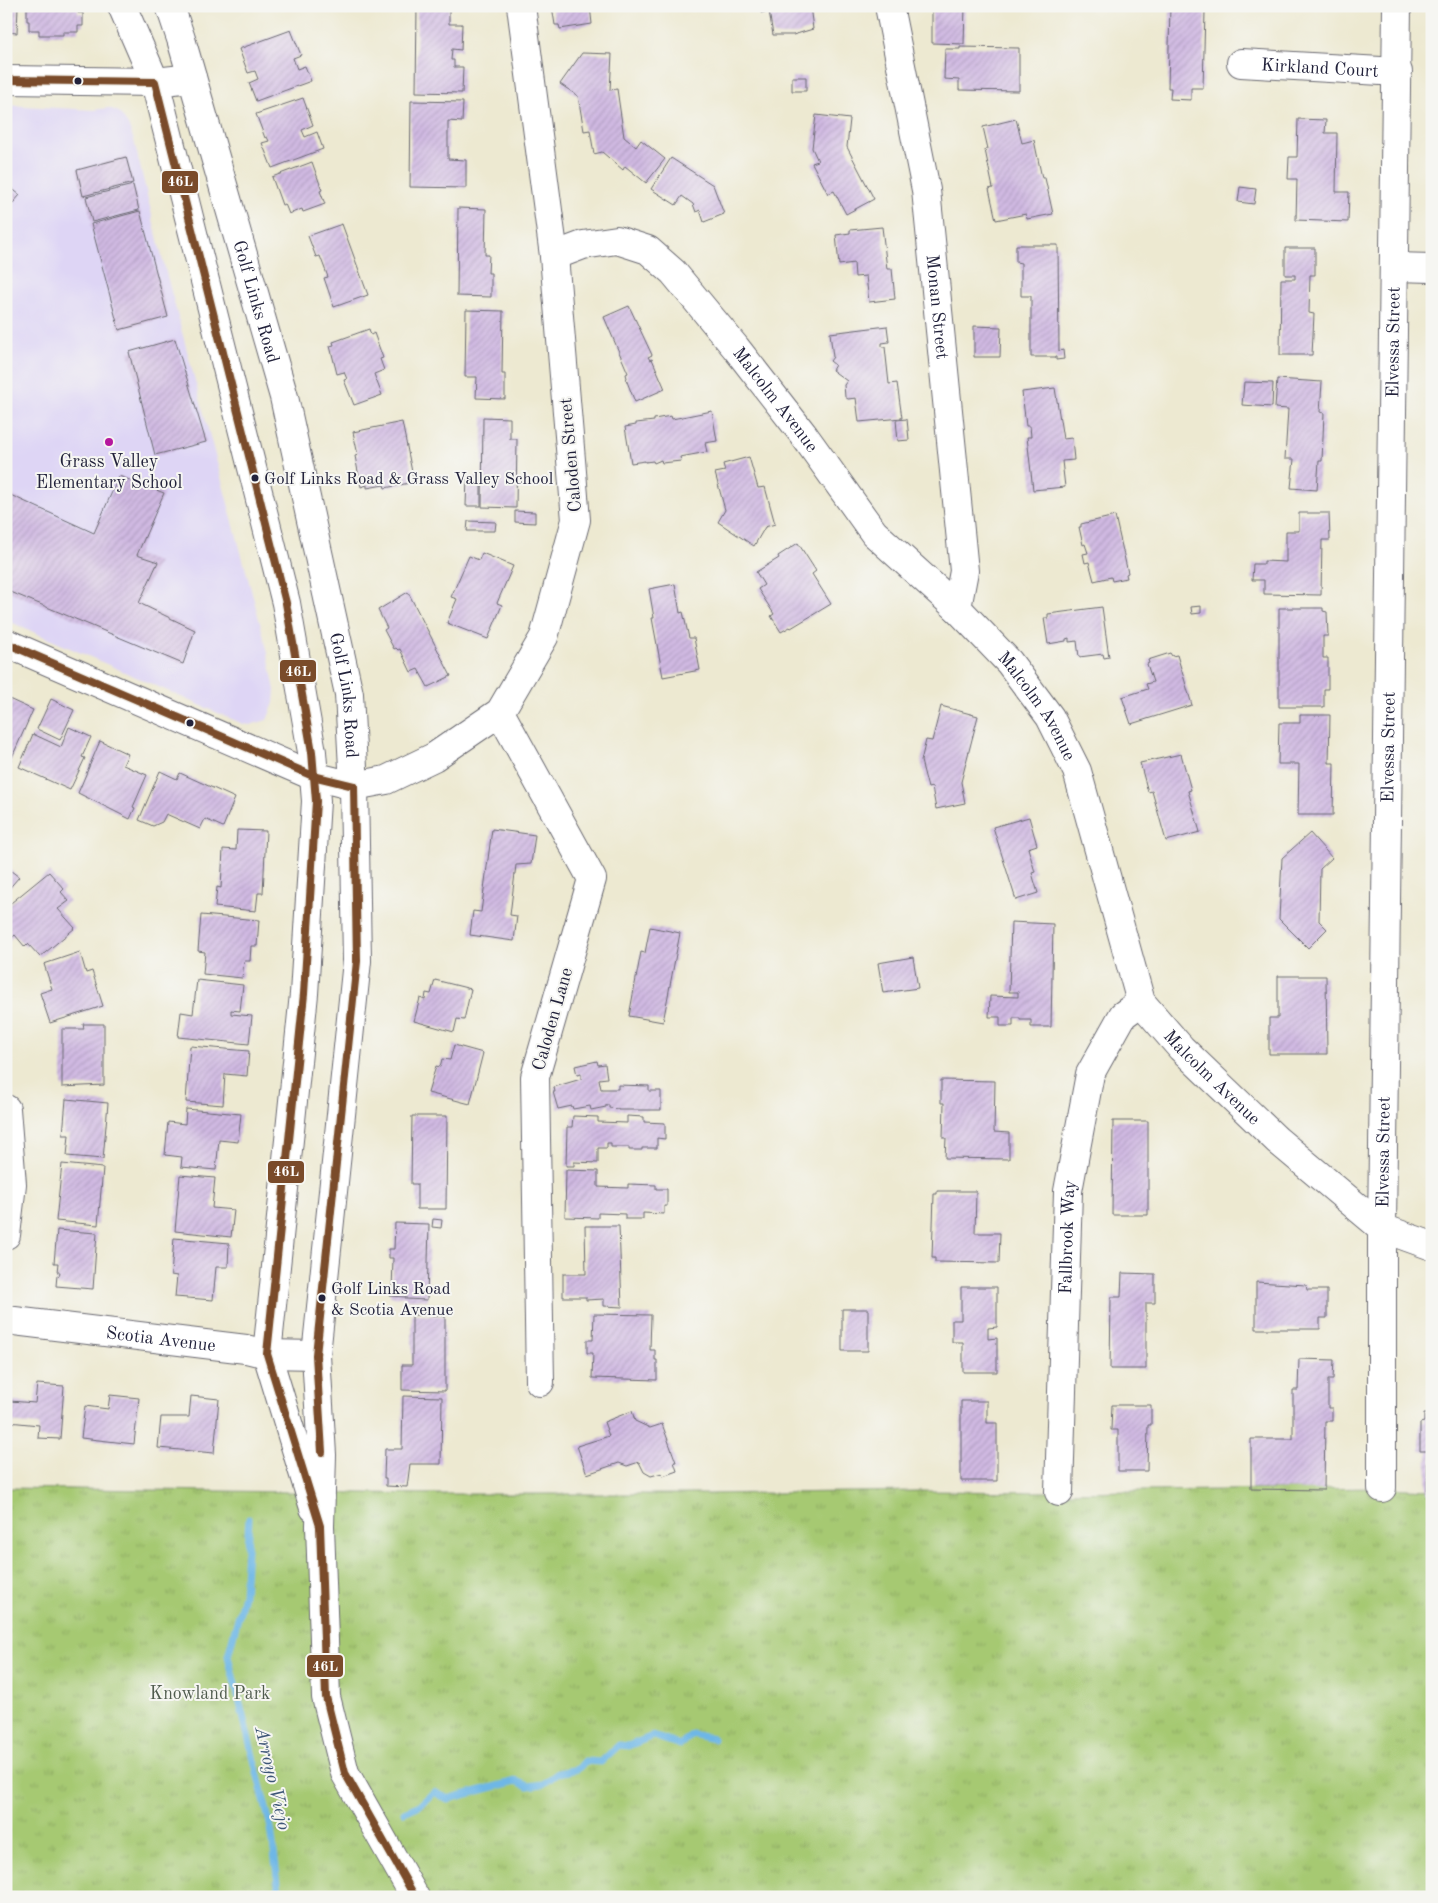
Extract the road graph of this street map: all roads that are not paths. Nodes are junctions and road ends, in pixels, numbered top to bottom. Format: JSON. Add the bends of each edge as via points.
{"nodes":[{"id":1,"x":122,"y":6,"type":"edge"},
{"id":2,"x":170,"y":6,"type":"edge"},
{"id":3,"x":521,"y":6,"type":"edge"},
{"id":4,"x":889,"y":6,"type":"edge"},
{"id":5,"x":1397,"y":6,"type":"edge"},
{"id":6,"x":1241,"y":63,"type":"dead end"},
{"id":7,"x":1398,"y":72,"type":"junction"},
{"id":8,"x":192,"y":78,"type":"junction"},
{"id":9,"x":6,"y":80,"type":"edge"},
{"id":10,"x":155,"y":82,"type":"junction"},
{"id":11,"x":554,"y":256,"type":"junction"},
{"id":12,"x":1395,"y":267,"type":"junction"},
{"id":13,"x":1432,"y":268,"type":"edge"},
{"id":14,"x":957,"y":608,"type":"junction"},
{"id":15,"x":6,"y":643,"type":"edge"},
{"id":16,"x":500,"y":712,"type":"junction"},
{"id":17,"x":313,"y":776,"type":"junction"},
{"id":18,"x":354,"y":786,"type":"junction"},
{"id":19,"x":1141,"y":1002,"type":"junction"},
{"id":20,"x":6,"y":1109,"type":"edge"},
{"id":21,"x":1382,"y":1228,"type":"junction"},
{"id":22,"x":6,"y":1235,"type":"edge"},
{"id":23,"x":1432,"y":1246,"type":"edge"},
{"id":24,"x":6,"y":1320,"type":"edge"},
{"id":25,"x":267,"y":1354,"type":"junction"},
{"id":26,"x":316,"y":1355,"type":"junction"},
{"id":27,"x":540,"y":1382,"type":"dead end"},
{"id":28,"x":1382,"y":1488,"type":"dead end"},
{"id":29,"x":1058,"y":1492,"type":"dead end"},
{"id":30,"x":320,"y":1526,"type":"junction"},
{"id":31,"x":415,"y":1897,"type":"edge"}],
"edges":[{"from":1,"to":10,"type":"street","name":"Golf Links Road"},
{"from":2,"to":8,"type":"street","name":"Golf Links Road"},
{"from":3,"to":11,"type":"street","name":"Caloden Street"},
{"from":4,"to":14,"type":"street","name":"Monan Street","via":[[926,190],[964,571]]},
{"from":5,"to":7,"type":"street","name":"Elvessa Street"},
{"from":6,"to":7,"type":"street","name":"Kirkland Court"},
{"from":7,"to":12,"type":"street","name":"Elvessa Street"},
{"from":8,"to":10,"type":"street"},
{"from":8,"to":18,"type":"street","name":"Golf Links Road","via":[[284,397],[349,694]]},
{"from":9,"to":10,"type":"street"},
{"from":10,"to":17,"type":"street","name":"Golf Links Road","via":[[286,603],[312,752]]},
{"from":11,"to":14,"type":"street","name":"Malcolm Avenue","via":[[583,245],[617,240],[648,250],[673,272],[736,348],[874,533]]},
{"from":11,"to":16,"type":"street","name":"Caloden Street","via":[[576,520],[544,637]]},
{"from":12,"to":13,"type":"street"},
{"from":12,"to":21,"type":"street","name":"Elvessa Street"},
{"from":14,"to":19,"type":"street","name":"Malcolm Avenue","via":[[1009,662],[1045,709],[1077,770]]},
{"from":15,"to":17,"type":"street","name":"Caloden Street"},
{"from":16,"to":18,"type":"street","name":"Caloden Street","via":[[434,757],[386,780]]},
{"from":16,"to":27,"type":"street","name":"Caloden Lane","via":[[592,879],[535,1077]]},
{"from":17,"to":18,"type":"street","name":"Caloden Street"},
{"from":17,"to":25,"type":"street","name":"Golf Links Road","via":[[316,808],[304,994]]},
{"from":18,"to":26,"type":"street","name":"Golf Links Road","via":[[357,961]]},
{"from":19,"to":21,"type":"street","name":"Malcolm Avenue","via":[[1181,1048],[1277,1140]]},
{"from":19,"to":29,"type":"street","name":"Fallbrook Way","via":[[1123,1015],[1090,1074],[1068,1191]]},
{"from":20,"to":22,"type":"street","via":[[12,1184]]},
{"from":21,"to":23,"type":"street","name":"Malcolm Avenue"},
{"from":21,"to":28,"type":"street","name":"Elvessa Street"},
{"from":24,"to":25,"type":"street","name":"Scotia Avenue"},
{"from":25,"to":26,"type":"street","name":"Scotia Avenue"},
{"from":25,"to":30,"type":"street","name":"Golf Links Road"},
{"from":26,"to":30,"type":"street","name":"Golf Links Road","via":[[322,1454]]},
{"from":30,"to":31,"type":"street","name":"Golf Links Road","via":[[326,1697],[340,1754],[345,1772]]}]}
